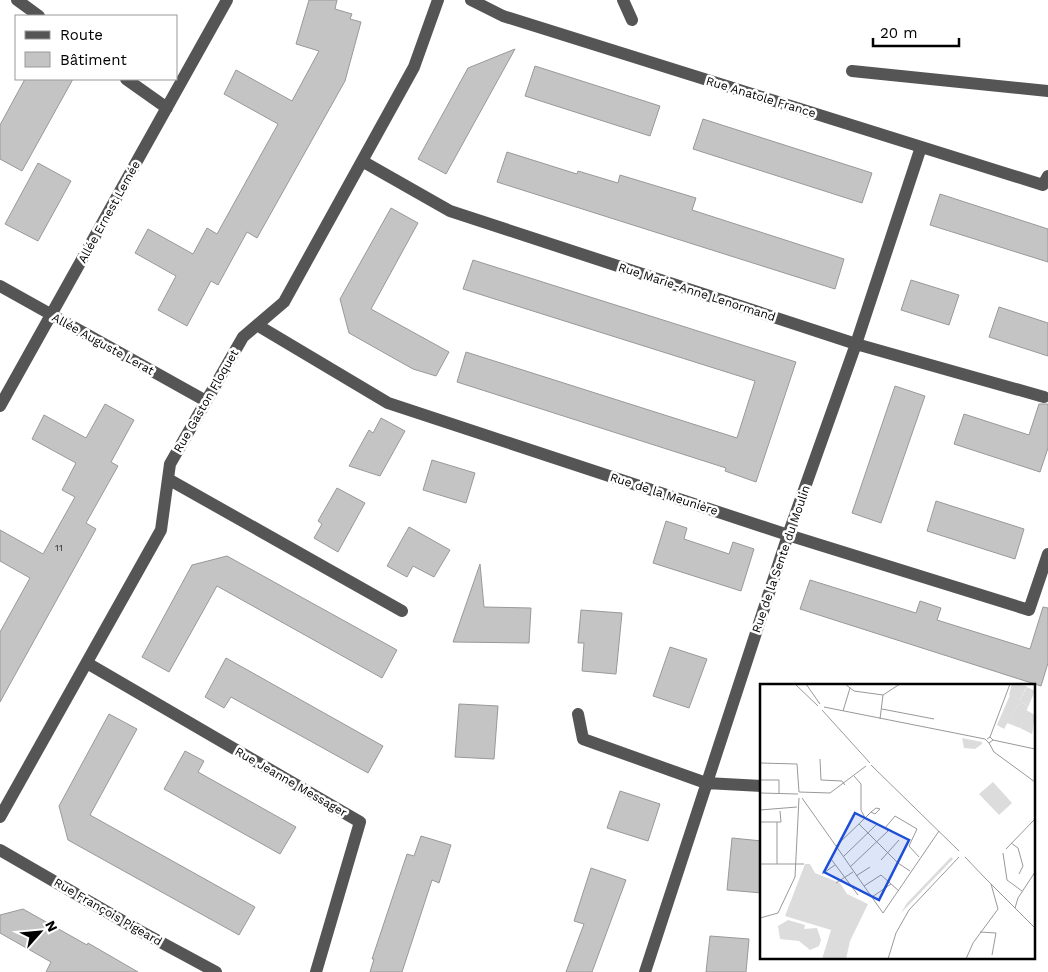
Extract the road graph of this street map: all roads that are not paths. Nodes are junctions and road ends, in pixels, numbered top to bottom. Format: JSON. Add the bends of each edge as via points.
{"nodes":[{"id":1,"x":17,"y":0,"type":"edge"},
{"id":2,"x":227,"y":0,"type":"edge"},
{"id":3,"x":438,"y":0,"type":"edge"},
{"id":4,"x":471,"y":0,"type":"edge"},
{"id":5,"x":623,"y":0,"type":"edge"},
{"id":6,"x":39,"y":15,"type":"edge"},
{"id":7,"x":632,"y":20,"type":"dead end"},
{"id":8,"x":852,"y":71,"type":"dead end"},
{"id":9,"x":127,"y":80,"type":"edge"},
{"id":10,"x":1048,"y":91,"type":"edge"},
{"id":11,"x":167,"y":108,"type":"junction"},
{"id":12,"x":921,"y":147,"type":"junction"},
{"id":13,"x":362,"y":161,"type":"junction"},
{"id":14,"x":1046,"y":183,"type":"edge"},
{"id":15,"x":0,"y":286,"type":"edge"},
{"id":16,"x":51,"y":315,"type":"junction"},
{"id":17,"x":257,"y":325,"type":"junction"},
{"id":18,"x":856,"y":344,"type":"junction"},
{"id":19,"x":1044,"y":397,"type":"dead end"},
{"id":20,"x":206,"y":401,"type":"junction"},
{"id":21,"x":0,"y":406,"type":"edge"},
{"id":22,"x":168,"y":479,"type":"junction"},
{"id":23,"x":788,"y":535,"type":"junction"},
{"id":24,"x":1048,"y":554,"type":"edge"},
{"id":25,"x":402,"y":611,"type":"dead end"},
{"id":26,"x":87,"y":663,"type":"junction"},
{"id":27,"x":578,"y":714,"type":"dead end"},
{"id":28,"x":706,"y":783,"type":"junction"},
{"id":29,"x":760,"y":786,"type":"edge"},
{"id":30,"x":0,"y":817,"type":"edge"},
{"id":31,"x":0,"y":850,"type":"edge"},
{"id":32,"x":216,"y":972,"type":"edge"},
{"id":33,"x":316,"y":972,"type":"edge"},
{"id":34,"x":646,"y":972,"type":"edge"}],
"edges":[{"from":1,"to":6,"type":"street"},
{"from":2,"to":11,"type":"street","name":"Allée Ernest Lemée"},
{"from":3,"to":13,"type":"street","name":"Rue Gaston Floquet","via":[[414,68]]},
{"from":4,"to":12,"type":"street","name":"Rue Anatole France","via":[[503,16]]},
{"from":5,"to":7,"type":"street"},
{"from":8,"to":10,"type":"street"},
{"from":9,"to":11,"type":"street"},
{"from":11,"to":16,"type":"street","name":"Allée Ernest Lemée"},
{"from":12,"to":14,"type":"street","name":"Rue Anatole France"},
{"from":12,"to":18,"type":"street","name":"Rue de la Sente du Moulin"},
{"from":13,"to":17,"type":"street","name":"Rue Gaston Floquet","via":[[284,302]]},
{"from":13,"to":18,"type":"street","name":"Rue Marie-Anne Lenormand","via":[[450,211]]},
{"from":15,"to":16,"type":"street","name":"Allée Auguste Lerat"},
{"from":16,"to":20,"type":"street","name":"Allée Auguste Lerat"},
{"from":16,"to":21,"type":"street","name":"Allée Ernest Lemée"},
{"from":17,"to":20,"type":"street","name":"Rue Gaston Floquet","via":[[243,337]]},
{"from":17,"to":23,"type":"street","name":"Rue de la Meunière","via":[[388,403]]},
{"from":18,"to":19,"type":"street","name":"Rue Marie-Anne Lenormand"},
{"from":18,"to":23,"type":"street","name":"Rue de la Sente du Moulin"},
{"from":20,"to":22,"type":"street","name":"Rue Gaston Floquet","via":[[170,464]]},
{"from":22,"to":25,"type":"street"},
{"from":22,"to":26,"type":"street","name":"Rue Gaston Floquet","via":[[161,530]]},
{"from":23,"to":24,"type":"street","name":"Rue de la Meunière","via":[[1029,610]]},
{"from":23,"to":28,"type":"street","name":"Rue de la Sente du Moulin"},
{"from":26,"to":30,"type":"street","name":"Rue Gaston Floquet"},
{"from":26,"to":33,"type":"street","name":"Rue Jeanne Messager","via":[[360,822]]},
{"from":27,"to":28,"type":"street","via":[[583,739]]},
{"from":28,"to":29,"type":"street"},
{"from":28,"to":34,"type":"street","name":"Rue de la Sente du Moulin"},
{"from":31,"to":32,"type":"street","name":"Rue François Pigeard","via":[[140,932]]}]}
